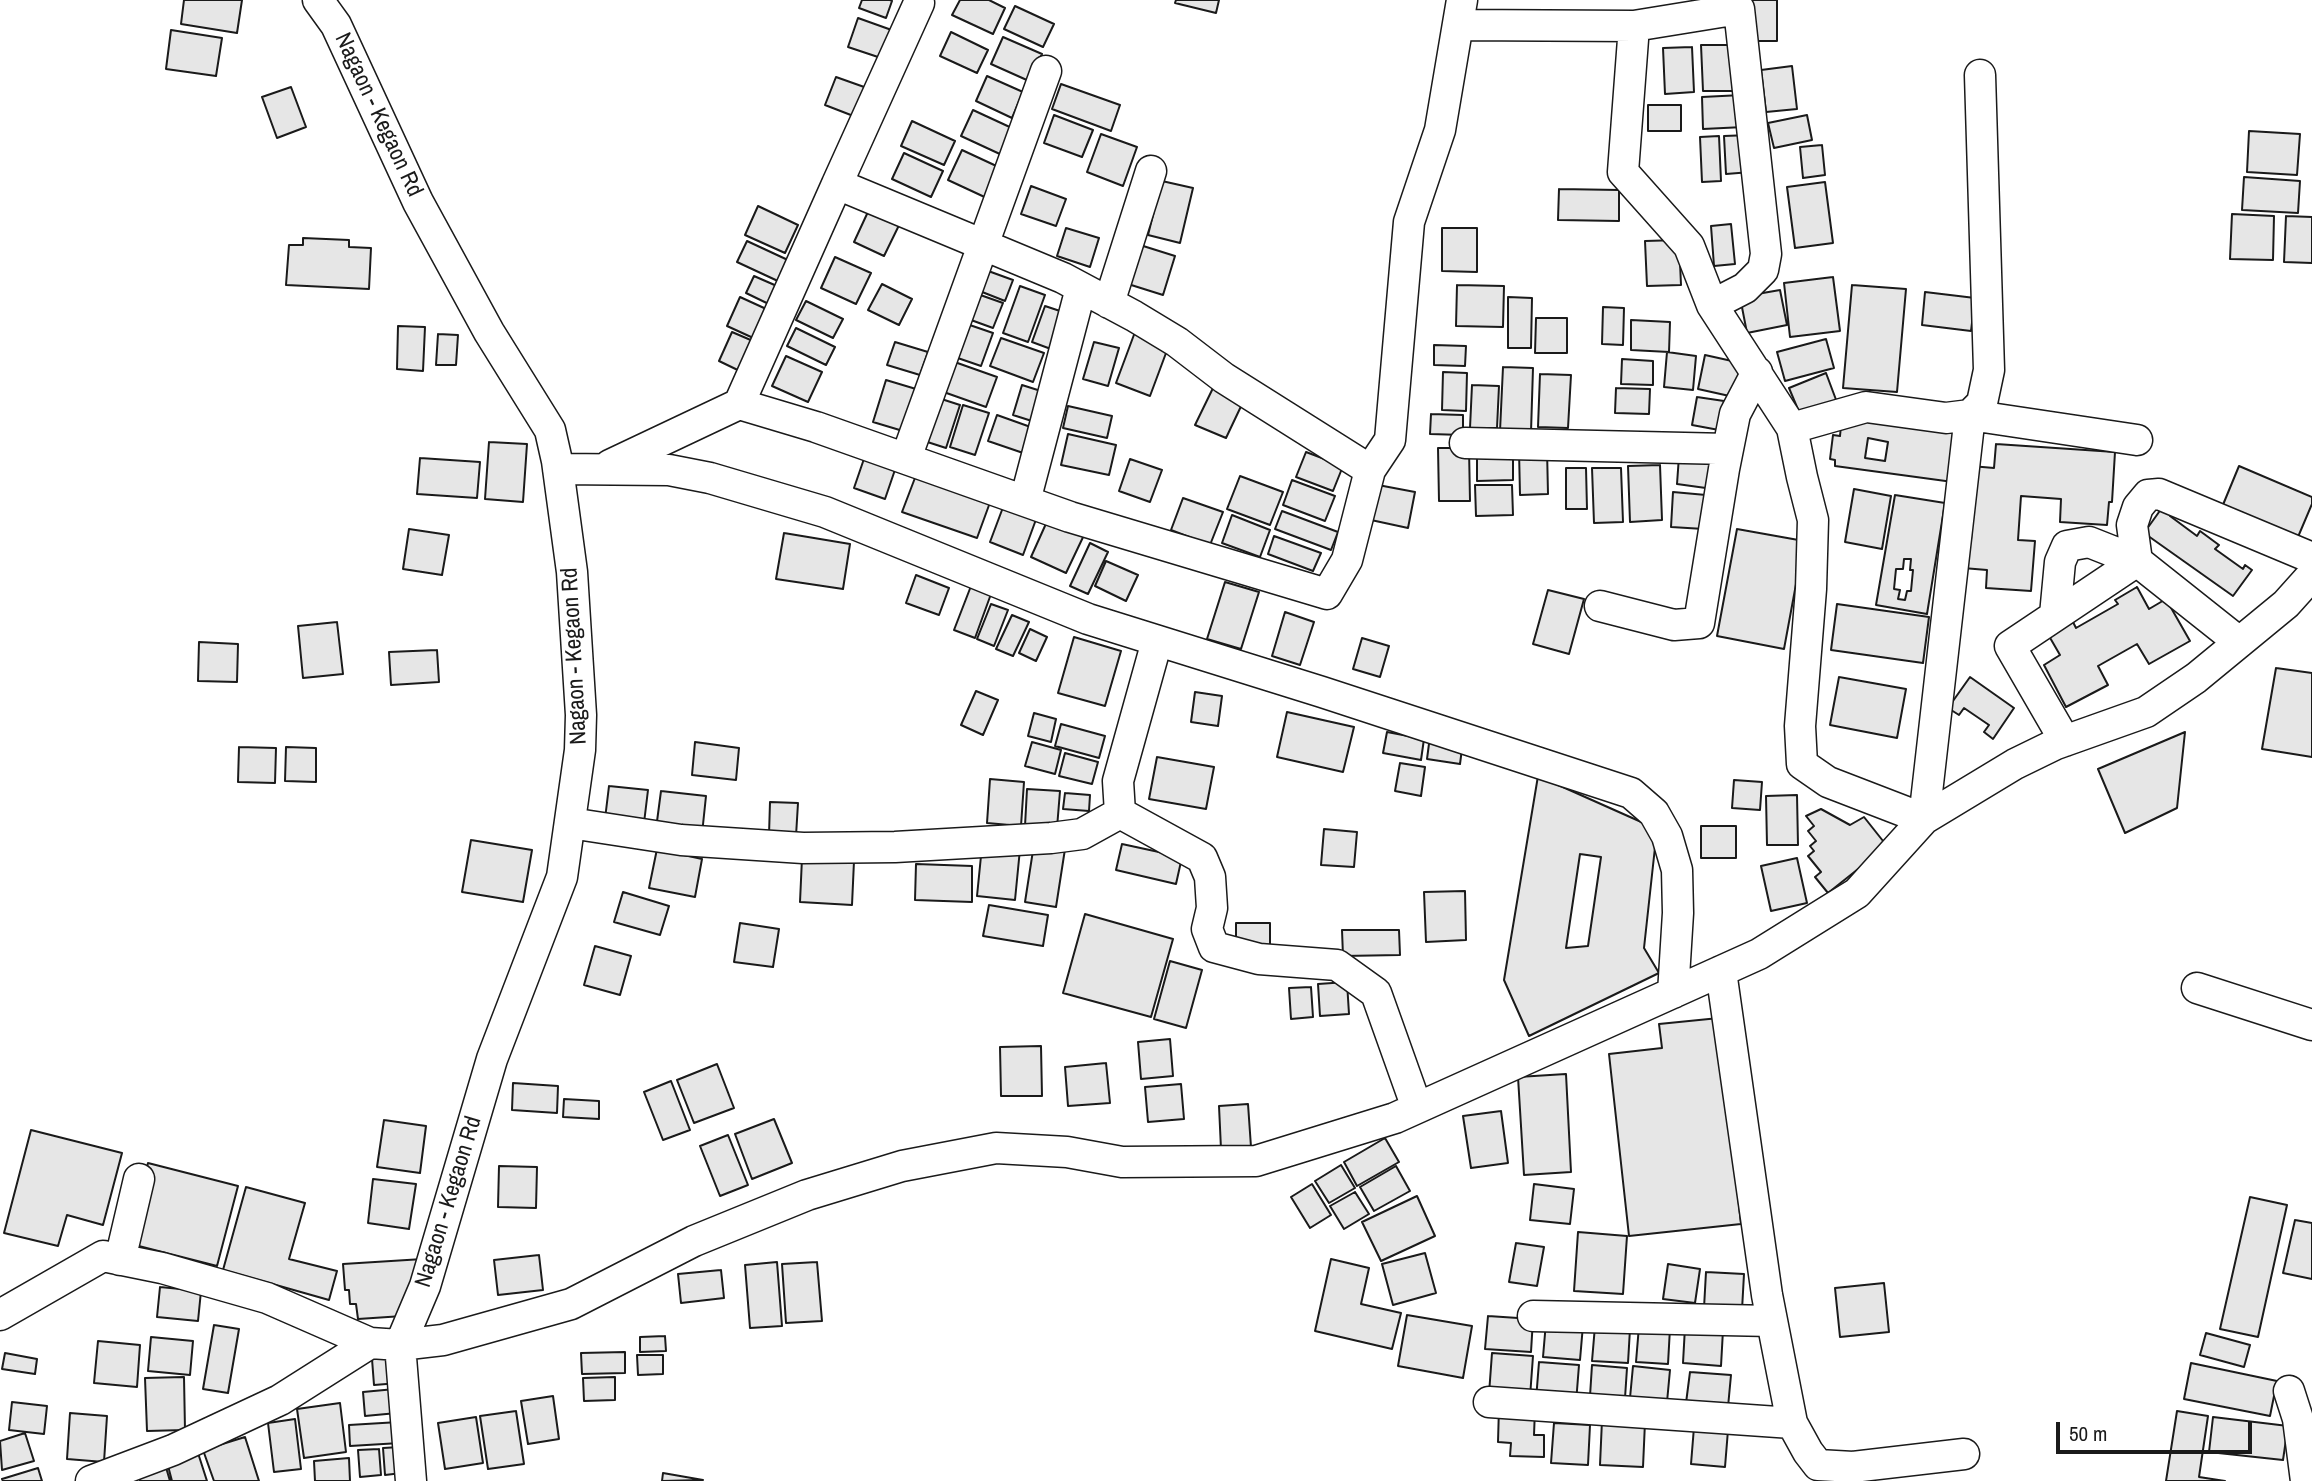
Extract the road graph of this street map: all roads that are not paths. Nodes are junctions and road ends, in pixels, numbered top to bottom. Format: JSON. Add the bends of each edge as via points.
{"nodes":[{"id":1,"x":318,"y":0,"type":"edge"},
{"id":2,"x":919,"y":3,"type":"dead end"},
{"id":3,"x":1460,"y":13,"type":"edge"},
{"id":4,"x":1634,"y":26,"type":"junction"},
{"id":5,"x":1046,"y":71,"type":"dead end"},
{"id":6,"x":1980,"y":75,"type":"dead end"},
{"id":7,"x":1151,"y":171,"type":"dead end"},
{"id":8,"x":837,"y":184,"type":"junction"},
{"id":9,"x":983,"y":245,"type":"junction"},
{"id":10,"x":1081,"y":288,"type":"junction"},
{"id":11,"x":1109,"y":303,"type":"junction"},
{"id":12,"x":1712,"y":305,"type":"junction"},
{"id":13,"x":1757,"y":372,"type":"junction"},
{"id":14,"x":739,"y":404,"type":"junction"},
{"id":15,"x":1970,"y":415,"type":"junction"},
{"id":16,"x":1792,"y":428,"type":"junction"},
{"id":17,"x":2137,"y":440,"type":"dead end"},
{"id":18,"x":1465,"y":443,"type":"dead end"},
{"id":19,"x":1728,"y":449,"type":"junction"},
{"id":20,"x":906,"y":458,"type":"junction"},
{"id":21,"x":601,"y":468,"type":"junction"},
{"id":22,"x":558,"y":469,"type":"junction"},
{"id":23,"x":1370,"y":470,"type":"junction"},
{"id":24,"x":1025,"y":501,"type":"junction"},
{"id":25,"x":2312,"y":558,"type":"edge"},
{"id":26,"x":2137,"y":561,"type":"junction"},
{"id":27,"x":2312,"y":575,"type":"edge"},
{"id":28,"x":1600,"y":606,"type":"dead end"},
{"id":29,"x":2055,"y":615,"type":"junction"},
{"id":30,"x":1157,"y":641,"type":"junction"},
{"id":31,"x":2239,"y":642,"type":"junction"},
{"id":32,"x":2065,"y":741,"type":"junction"},
{"id":33,"x":1120,"y":813,"type":"junction"},
{"id":34,"x":1924,"y":819,"type":"junction"},
{"id":35,"x":570,"y":823,"type":"junction"},
{"id":36,"x":1721,"y":971,"type":"junction"},
{"id":37,"x":2197,"y":988,"type":"dead end"},
{"id":38,"x":1673,"y":992,"type":"junction"},
{"id":39,"x":2312,"y":1025,"type":"edge"},
{"id":40,"x":1417,"y":1108,"type":"junction"},
{"id":41,"x":139,"y":1179,"type":"dead end"},
{"id":42,"x":120,"y":1259,"type":"junction"},
{"id":43,"x":0,"y":1315,"type":"edge"},
{"id":44,"x":1533,"y":1316,"type":"dead end"},
{"id":45,"x":1772,"y":1321,"type":"junction"},
{"id":46,"x":370,"y":1343,"type":"junction"},
{"id":47,"x":400,"y":1345,"type":"junction"},
{"id":48,"x":2289,"y":1391,"type":"dead end"},
{"id":49,"x":1489,"y":1402,"type":"dead end"},
{"id":50,"x":1792,"y":1423,"type":"junction"},
{"id":51,"x":1964,"y":1454,"type":"dead end"},
{"id":52,"x":1822,"y":1473,"type":"edge"},
{"id":53,"x":91,"y":1481,"type":"edge"},
{"id":54,"x":411,"y":1481,"type":"edge"},
{"id":55,"x":2306,"y":1481,"type":"edge"}],
"edges":[{"from":1,"to":22,"type":"street","name":"Nagaon - Kegaon Rd","via":[[336,25],[418,202],[489,332],[550,430]]},
{"from":2,"to":8,"type":"street"},
{"from":3,"to":4,"type":"street"},
{"from":3,"to":23,"type":"street","via":[[1440,130],[1409,222],[1390,440]]},
{"from":4,"to":12,"type":"street","via":[[1623,172],[1689,246]]},
{"from":4,"to":12,"type":"street","via":[[1740,9],[1766,254],[1763,270],[1745,288]]},
{"from":5,"to":9,"type":"street"},
{"from":6,"to":15,"type":"street","via":[[1989,370],[1982,403]]},
{"from":7,"to":11,"type":"street"},
{"from":8,"to":9,"type":"street"},
{"from":8,"to":14,"type":"street"},
{"from":9,"to":10,"type":"street"},
{"from":9,"to":20,"type":"street"},
{"from":10,"to":11,"type":"street"},
{"from":10,"to":24,"type":"street"},
{"from":11,"to":23,"type":"street","via":[[1177,342],[1224,379]]},
{"from":12,"to":13,"type":"street"},
{"from":13,"to":16,"type":"street"},
{"from":13,"to":19,"type":"street","via":[[1735,414]]},
{"from":14,"to":20,"type":"street"},
{"from":14,"to":21,"type":"street"},
{"from":15,"to":16,"type":"street","via":[[1946,418],[1866,407]]},
{"from":15,"to":17,"type":"street"},
{"from":15,"to":34,"type":"street"},
{"from":16,"to":34,"type":"street","via":[[1813,520],[1801,764],[1828,782]]},
{"from":18,"to":19,"type":"street"},
{"from":19,"to":28,"type":"street","via":[[1699,623],[1674,625]]},
{"from":20,"to":24,"type":"street"},
{"from":21,"to":22,"type":"street"},
{"from":21,"to":30,"type":"street","via":[[683,472],[825,512],[1088,619]]},
{"from":22,"to":35,"type":"street","name":"Nagaon - Kegaon Rd","via":[[572,572],[581,715]]},
{"from":23,"to":24,"type":"street","via":[[1347,560],[1327,594]]},
{"from":25,"to":26,"type":"street","via":[[2159,494],[2148,495],[2138,507],[2132,526]]},
{"from":26,"to":29,"type":"street"},
{"from":26,"to":29,"type":"street","via":[[2089,542],[2067,546],[2060,562]]},
{"from":26,"to":31,"type":"street"},
{"from":27,"to":31,"type":"street","via":[[2286,604]]},
{"from":29,"to":32,"type":"street","via":[[2010,646]]},
{"from":30,"to":33,"type":"street","via":[[1118,781]]},
{"from":30,"to":38,"type":"street","via":[[1631,793],[1654,813],[1667,836],[1676,870]]},
{"from":31,"to":32,"type":"street","via":[[2146,712]]},
{"from":32,"to":34,"type":"street","via":[[2015,764]]},
{"from":33,"to":35,"type":"street","via":[[1083,834],[895,847],[803,848],[694,841]]},
{"from":33,"to":40,"type":"street","via":[[1202,858],[1210,877],[1208,929],[1214,947],[1259,960],[1337,965],[1376,993]]},
{"from":34,"to":36,"type":"street","via":[[1857,893],[1759,954]]},
{"from":35,"to":47,"type":"street","name":"Nagaon - Kegaon Rd","via":[[562,877],[492,1059],[429,1274]]},
{"from":36,"to":38,"type":"street"},
{"from":36,"to":45,"type":"street"},
{"from":37,"to":39,"type":"street"},
{"from":38,"to":40,"type":"street"},
{"from":40,"to":47,"type":"street","via":[[1255,1161],[1122,1162],[1067,1152],[996,1148],[902,1166],[807,1195],[694,1241],[571,1304],[443,1340]]},
{"from":41,"to":42,"type":"street"},
{"from":42,"to":43,"type":"street","via":[[103,1256]]},
{"from":42,"to":46,"type":"street","via":[[267,1298]]},
{"from":44,"to":45,"type":"street"},
{"from":45,"to":50,"type":"street"},
{"from":46,"to":47,"type":"street"},
{"from":46,"to":53,"type":"street","via":[[280,1400],[173,1450]]},
{"from":47,"to":54,"type":"street"},
{"from":48,"to":55,"type":"street","via":[[2298,1419]]},
{"from":49,"to":50,"type":"street"},
{"from":50,"to":52,"type":"street"},
{"from":51,"to":52,"type":"street"}]}
